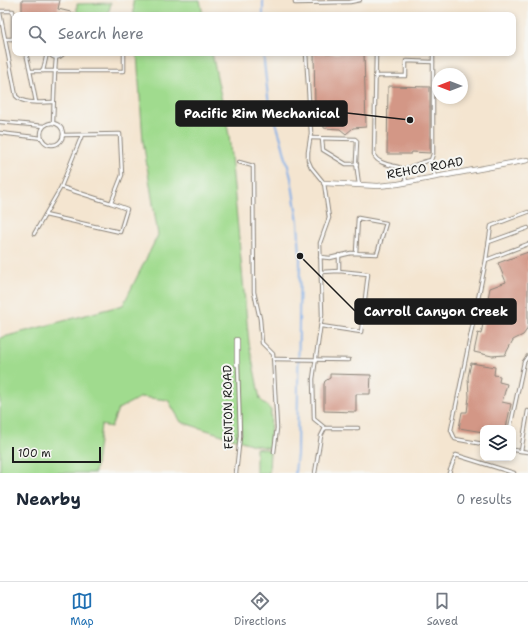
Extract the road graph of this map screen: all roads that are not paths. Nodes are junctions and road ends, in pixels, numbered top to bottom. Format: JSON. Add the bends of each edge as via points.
{"nodes":[{"id":1,"x":295,"y":0,"type":"edge"},
{"id":2,"x":360,"y":0,"type":"edge"},
{"id":3,"x":0,"y":12,"type":"edge"},
{"id":4,"x":13,"y":12,"type":"edge"},
{"id":5,"x":5,"y":39,"type":"junction"},
{"id":6,"x":12,"y":39,"type":"edge"},
{"id":7,"x":27,"y":56,"type":"edge"},
{"id":8,"x":47,"y":56,"type":"edge"},
{"id":9,"x":50,"y":56,"type":"edge"},
{"id":10,"x":61,"y":56,"type":"edge"},
{"id":11,"x":124,"y":56,"type":"edge"},
{"id":12,"x":306,"y":56,"type":"edge"},
{"id":13,"x":376,"y":56,"type":"edge"},
{"id":14,"x":433,"y":56,"type":"edge"},
{"id":15,"x":56,"y":58,"type":"junction"},
{"id":16,"x":433,"y":62,"type":"junction"},
{"id":17,"x":43,"y":71,"type":"junction"},
{"id":18,"x":55,"y":71,"type":"junction"},
{"id":19,"x":30,"y":72,"type":"junction"},
{"id":20,"x":375,"y":76,"type":"junction"},
{"id":21,"x":36,"y":102,"type":"junction"},
{"id":22,"x":53,"y":102,"type":"junction"},
{"id":23,"x":0,"y":122,"type":"edge"},
{"id":24,"x":52,"y":122,"type":"junction"},
{"id":25,"x":44,"y":126,"type":"junction"},
{"id":26,"x":0,"y":133,"type":"edge"},
{"id":27,"x":82,"y":135,"type":"junction"},
{"id":28,"x":64,"y":136,"type":"junction"},
{"id":29,"x":42,"y":138,"type":"junction"},
{"id":30,"x":310,"y":138,"type":"junction"},
{"id":31,"x":322,"y":139,"type":"junction"},
{"id":32,"x":432,"y":160,"type":"junction"},
{"id":33,"x":528,"y":160,"type":"edge"},
{"id":34,"x":239,"y":162,"type":"dead end"},
{"id":35,"x":357,"y":164,"type":"junction"},
{"id":36,"x":404,"y":169,"type":"junction"},
{"id":37,"x":435,"y":177,"type":"junction"},
{"id":38,"x":324,"y":183,"type":"junction"},
{"id":39,"x":406,"y":183,"type":"junction"},
{"id":40,"x":360,"y":185,"type":"junction"},
{"id":41,"x":61,"y":187,"type":"junction"},
{"id":42,"x":111,"y":203,"type":"junction"},
{"id":43,"x":528,"y":212,"type":"edge"},
{"id":44,"x":45,"y":215,"type":"junction"},
{"id":45,"x":528,"y":228,"type":"edge"},
{"id":46,"x":34,"y":234,"type":"dead end"},
{"id":47,"x":489,"y":242,"type":"junction"},
{"id":48,"x":528,"y":244,"type":"edge"},
{"id":49,"x":356,"y":253,"type":"junction"},
{"id":50,"x":339,"y":256,"type":"junction"},
{"id":51,"x":320,"y":257,"type":"junction"},
{"id":52,"x":486,"y":260,"type":"junction"},
{"id":53,"x":339,"y":270,"type":"junction"},
{"id":54,"x":321,"y":272,"type":"junction"},
{"id":55,"x":321,"y":326,"type":"junction"},
{"id":56,"x":237,"y":340,"type":"dead end"},
{"id":57,"x":528,"y":356,"type":"edge"},
{"id":58,"x":273,"y":359,"type":"junction"},
{"id":59,"x":316,"y":360,"type":"junction"},
{"id":60,"x":349,"y":360,"type":"dead end"},
{"id":61,"x":238,"y":364,"type":"joint"},
{"id":62,"x":528,"y":411,"type":"edge"},
{"id":63,"x":511,"y":425,"type":"edge"},
{"id":64,"x":325,"y":428,"type":"junction"},
{"id":65,"x":358,"y":428,"type":"dead end"},
{"id":66,"x":480,"y":443,"type":"edge"},
{"id":67,"x":516,"y":450,"type":"edge"},
{"id":68,"x":521,"y":451,"type":"junction"},
{"id":69,"x":274,"y":452,"type":"dead end"},
{"id":70,"x":528,"y":452,"type":"edge"},
{"id":71,"x":236,"y":473,"type":"edge"},
{"id":72,"x":315,"y":473,"type":"edge"},
{"id":73,"x":449,"y":473,"type":"edge"},
{"id":74,"x":514,"y":473,"type":"edge"}],
"edges":[{"from":1,"to":2,"type":"lane","via":[[295,3]]},
{"from":3,"to":4,"type":"lane"},
{"from":3,"to":5,"type":"lane"},
{"from":5,"to":6,"type":"lane"},
{"from":5,"to":21,"type":"lane","via":[[16,96],[21,100]]},
{"from":7,"to":19,"type":"lane"},
{"from":8,"to":17,"type":"lane"},
{"from":9,"to":15,"type":"lane"},
{"from":10,"to":15,"type":"lane"},
{"from":11,"to":18,"type":"lane","via":[[124,71]]},
{"from":12,"to":30,"type":"lane"},
{"from":13,"to":20,"type":"lane"},
{"from":14,"to":16,"type":"lane"},
{"from":15,"to":18,"type":"lane"},
{"from":16,"to":20,"type":"lane","via":[[406,61],[406,76]]},
{"from":16,"to":32,"type":"lane"},
{"from":17,"to":18,"type":"lane"},
{"from":17,"to":19,"type":"lane"},
{"from":18,"to":22,"type":"lane"},
{"from":19,"to":21,"type":"lane"},
{"from":20,"to":36,"type":"lane","via":[[374,155],[379,162]]},
{"from":21,"to":22,"type":"lane"},
{"from":22,"to":24,"type":"lane"},
{"from":23,"to":25,"type":"lane"},
{"from":24,"to":25,"type":"lane"},
{"from":24,"to":28,"type":"lane","via":[[61,126]]},
{"from":25,"to":29,"type":"lane"},
{"from":26,"to":29,"type":"lane"},
{"from":27,"to":28,"type":"lane"},
{"from":27,"to":41,"type":"lane"},
{"from":27,"to":42,"type":"lane","via":[[120,134],[122,175]]},
{"from":28,"to":29,"type":"lane","via":[[56,145],[46,143]]},
{"from":30,"to":31,"type":"lane"},
{"from":30,"to":38,"type":"lane","via":[[308,160]]},
{"from":31,"to":35,"type":"lane","via":[[323,150],[326,153],[346,164]]},
{"from":31,"to":35,"type":"lane","via":[[355,139]]},
{"from":32,"to":36,"type":"lane"},
{"from":32,"to":37,"type":"lane"},
{"from":33,"to":37,"type":"street","name":"REHCO ROAD"},
{"from":34,"to":58,"type":"lane","via":[[254,166],[254,292],[262,343],[273,354]]},
{"from":35,"to":40,"type":"lane"},
{"from":36,"to":39,"type":"lane"},
{"from":37,"to":39,"type":"street","name":"REHCO ROAD"},
{"from":38,"to":40,"type":"street","name":"REHCO ROAD"},
{"from":38,"to":51,"type":"lane","via":[[329,218],[320,243]]},
{"from":39,"to":40,"type":"street","name":"REHCO ROAD"},
{"from":41,"to":42,"type":"lane"},
{"from":41,"to":44,"type":"lane"},
{"from":42,"to":44,"type":"lane","via":[[127,209],[120,232]]},
{"from":43,"to":47,"type":"lane","via":[[491,226]]},
{"from":44,"to":46,"type":"lane"},
{"from":45,"to":47,"type":"lane"},
{"from":47,"to":52,"type":"lane"},
{"from":48,"to":52,"type":"lane"},
{"from":49,"to":49,"type":"lane","via":[[377,254],[386,223],[358,218]]},
{"from":49,"to":50,"type":"lane"},
{"from":50,"to":51,"type":"lane"},
{"from":50,"to":53,"type":"lane"},
{"from":51,"to":54,"type":"lane"},
{"from":52,"to":66,"type":"lane","via":[[451,430],[455,439]]},
{"from":53,"to":54,"type":"lane"},
{"from":53,"to":55,"type":"lane","via":[[368,274],[361,332]]},
{"from":54,"to":55,"type":"lane"},
{"from":55,"to":59,"type":"lane"},
{"from":56,"to":61,"type":"street","name":"FENTON ROAD"},
{"from":57,"to":63,"type":"lane","via":[[524,362]]},
{"from":58,"to":59,"type":"lane"},
{"from":58,"to":69,"type":"lane","via":[[277,428]]},
{"from":59,"to":60,"type":"lane"},
{"from":59,"to":64,"type":"lane","via":[[313,379],[314,419]]},
{"from":61,"to":71,"type":"lane","name":"FENTON ROAD","via":[[240,436]]},
{"from":62,"to":68,"type":"lane"},
{"from":64,"to":65,"type":"lane"},
{"from":64,"to":72,"type":"lane","via":[[321,436]]},
{"from":67,"to":68,"type":"lane"},
{"from":68,"to":70,"type":"lane"},
{"from":73,"to":74,"type":"lane","via":[[456,455]]}]}
